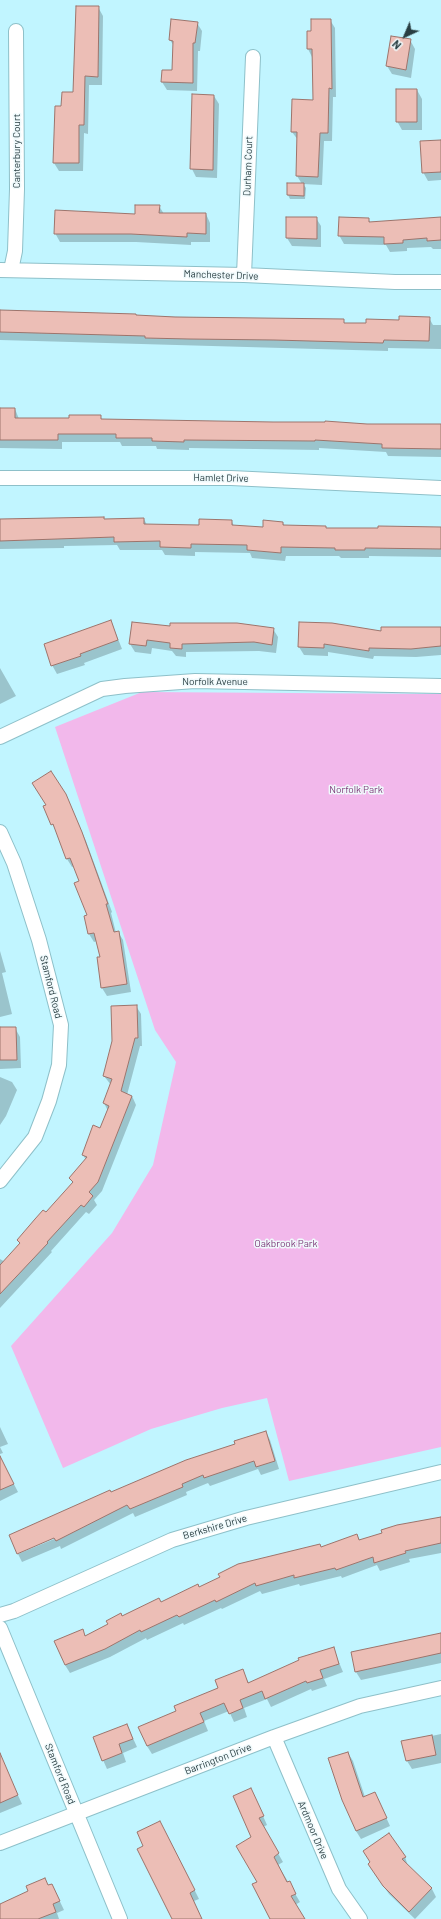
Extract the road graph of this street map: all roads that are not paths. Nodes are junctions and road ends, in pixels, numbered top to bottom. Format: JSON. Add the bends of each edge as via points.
{"nodes":[{"id":1,"x":16,"y":31,"type":"dead end"},
{"id":2,"x":253,"y":57,"type":"dead end"},
{"id":3,"x":6,"y":270,"type":"edge"},
{"id":4,"x":244,"y":275,"type":"junction"},
{"id":5,"x":441,"y":282,"type":"edge"},
{"id":6,"x":0,"y":478,"type":"edge"},
{"id":7,"x":441,"y":488,"type":"edge"},
{"id":8,"x":441,"y":686,"type":"edge"},
{"id":9,"x":0,"y":737,"type":"edge"},
{"id":10,"x":0,"y":832,"type":"edge"},
{"id":11,"x":0,"y":1181,"type":"edge"},
{"id":12,"x":441,"y":1472,"type":"edge"},
{"id":13,"x":0,"y":1615,"type":"edge"},
{"id":14,"x":0,"y":1628,"type":"edge"},
{"id":15,"x":441,"y":1688,"type":"edge"},
{"id":16,"x":274,"y":1736,"type":"junction"},
{"id":17,"x":76,"y":1814,"type":"junction"},
{"id":18,"x":0,"y":1843,"type":"edge"},
{"id":19,"x":120,"y":1919,"type":"edge"},
{"id":20,"x":360,"y":1919,"type":"edge"}],
"edges":[{"from":1,"to":3,"type":"street","name":"Canterbury Court","via":[[15,251]]},
{"from":2,"to":4,"type":"street","name":"Durham Court"},
{"from":3,"to":4,"type":"street","name":"Manchester Drive"},
{"from":4,"to":5,"type":"street","name":"Manchester Drive"},
{"from":6,"to":7,"type":"street","name":"Hamlet Drive","via":[[231,478]]},
{"from":8,"to":9,"type":"street","name":"Norfolk Avenue","via":[[195,680],[124,686],[102,689]]},
{"from":10,"to":11,"type":"street","name":"Stamford Road","via":[[14,863],[39,940],[61,1025],[59,1065],[35,1137]]},
{"from":12,"to":13,"type":"street","name":"Berkshire Drive","via":[[246,1518],[172,1540]]},
{"from":14,"to":17,"type":"street","name":"Stamford Road"},
{"from":15,"to":16,"type":"street","name":"Barrington Drive","via":[[360,1706]]},
{"from":16,"to":17,"type":"street","name":"Barrington Drive"},
{"from":16,"to":20,"type":"street","name":"Ardmoor Drive","via":[[339,1889]]},
{"from":17,"to":18,"type":"street","name":"Barrington Drive"},
{"from":17,"to":19,"type":"street","name":"Stamford Road"}]}
